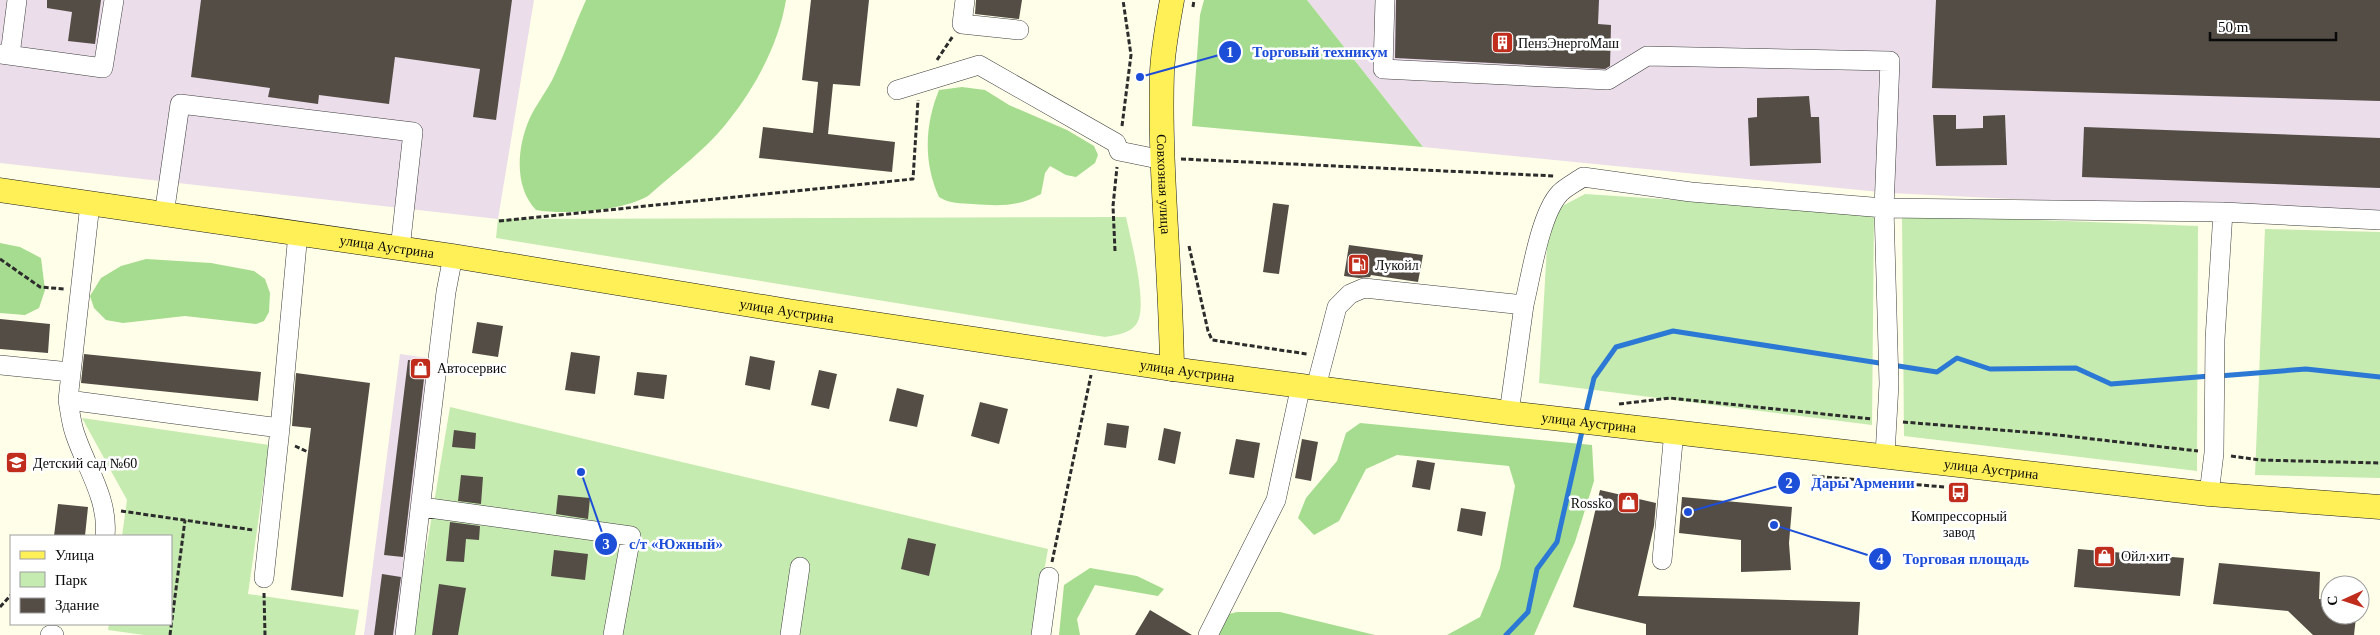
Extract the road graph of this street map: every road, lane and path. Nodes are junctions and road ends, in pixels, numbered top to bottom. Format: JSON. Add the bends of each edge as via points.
{"nodes":[{"id":1,"x":17,"y":0,"type":"edge"},
{"id":2,"x":114,"y":0,"type":"edge"},
{"id":3,"x":965,"y":0,"type":"edge"},
{"id":4,"x":1194,"y":0,"type":"edge"},
{"id":5,"x":1385,"y":0,"type":"edge"},
{"id":6,"x":1182,"y":5,"type":"edge"},
{"id":7,"x":962,"y":24,"type":"junction"},
{"id":8,"x":1019,"y":30,"type":"dead end"},
{"id":9,"x":5,"y":55,"type":"edge"},
{"id":10,"x":920,"y":83,"type":"junction"},
{"id":11,"x":897,"y":90,"type":"dead end"},
{"id":12,"x":1172,"y":155,"type":"junction"},
{"id":13,"x":1583,"y":177,"type":"junction"},
{"id":14,"x":0,"y":190,"type":"edge"},
{"id":15,"x":90,"y":204,"type":"junction"},
{"id":16,"x":1884,"y":208,"type":"junction"},
{"id":17,"x":2223,"y":212,"type":"junction"},
{"id":18,"x":164,"y":215,"type":"junction"},
{"id":19,"x":2380,"y":220,"type":"edge"},
{"id":20,"x":499,"y":221,"type":"dead end"},
{"id":21,"x":298,"y":233,"type":"junction"},
{"id":22,"x":1188,"y":245,"type":"dead end"},
{"id":23,"x":400,"y":250,"type":"junction"},
{"id":24,"x":453,"y":256,"type":"junction"},
{"id":25,"x":0,"y":259,"type":"edge"},
{"id":26,"x":80,"y":290,"type":"junction"},
{"id":27,"x":1524,"y":305,"type":"junction"},
{"id":28,"x":1094,"y":356,"type":"junction"},
{"id":29,"x":0,"y":365,"type":"edge"},
{"id":30,"x":1172,"y":369,"type":"junction"},
{"id":31,"x":70,"y":372,"type":"junction"},
{"id":32,"x":1312,"y":380,"type":"junction"},
{"id":33,"x":68,"y":400,"type":"junction"},
{"id":34,"x":1509,"y":413,"type":"junction"},
{"id":35,"x":1606,"y":414,"type":"junction"},
{"id":36,"x":1887,"y":421,"type":"junction"},
{"id":37,"x":280,"y":428,"type":"junction"},
{"id":38,"x":1674,"y":431,"type":"junction"},
{"id":39,"x":2214,"y":453,"type":"junction"},
{"id":40,"x":1885,"y":455,"type":"junction"},
{"id":41,"x":2380,"y":463,"type":"edge"},
{"id":42,"x":1812,"y":476,"type":"dead end"},
{"id":43,"x":1945,"y":487,"type":"dead end"},
{"id":44,"x":2209,"y":494,"type":"junction"},
{"id":45,"x":422,"y":507,"type":"junction"},
{"id":46,"x":2380,"y":507,"type":"edge"},
{"id":47,"x":103,"y":508,"type":"junction"},
{"id":48,"x":185,"y":520,"type":"junction"},
{"id":49,"x":269,"y":532,"type":"junction"},
{"id":50,"x":104,"y":535,"type":"edge"},
{"id":51,"x":1662,"y":560,"type":"dead end"},
{"id":52,"x":800,"y":567,"type":"dead end"},
{"id":53,"x":1049,"y":577,"type":"joint"},
{"id":54,"x":264,"y":578,"type":"joint"},
{"id":55,"x":10,"y":596,"type":"edge"},
{"id":56,"x":0,"y":607,"type":"edge"},
{"id":57,"x":172,"y":620,"type":"edge"},
{"id":58,"x":265,"y":635,"type":"edge"},
{"id":59,"x":406,"y":635,"type":"edge"},
{"id":60,"x":613,"y":635,"type":"edge"},
{"id":61,"x":790,"y":635,"type":"edge"},
{"id":62,"x":1041,"y":635,"type":"edge"},
{"id":63,"x":1208,"y":635,"type":"edge"}],
"edges":[{"from":1,"to":9,"type":"lane"},
{"from":2,"to":9,"type":"lane","via":[[104,68]]},
{"from":3,"to":7,"type":"lane"},
{"from":4,"to":6,"type":"path"},
{"from":5,"to":16,"type":"lane","via":[[1383,69],[1608,80],[1647,56],[1890,61]]},
{"from":6,"to":12,"type":"main road","name":"Совхозная улица","via":[[1162,70]]},
{"from":7,"to":8,"type":"lane"},
{"from":7,"to":10,"type":"path"},
{"from":10,"to":11,"type":"lane"},
{"from":10,"to":12,"type":"lane","via":[[980,65],[1116,143],[1119,151]]},
{"from":10,"to":20,"type":"path","via":[[913,179]]},
{"from":12,"to":13,"type":"path","via":[[1181,159]]},
{"from":12,"to":30,"type":"main road","name":"Совхозная улица"},
{"from":13,"to":16,"type":"lane","via":[[1691,192]]},
{"from":13,"to":27,"type":"lane","via":[[1560,193],[1549,213]]},
{"from":14,"to":15,"type":"main road","name":"улица Аустрина"},
{"from":15,"to":18,"type":"main road","name":"улица Аустрина"},
{"from":15,"to":26,"type":"lane"},
{"from":16,"to":17,"type":"lane"},
{"from":16,"to":36,"type":"lane","via":[[1888,311]]},
{"from":17,"to":19,"type":"lane"},
{"from":17,"to":39,"type":"lane"},
{"from":18,"to":21,"type":"main road","name":"улица Аустрина"},
{"from":18,"to":23,"type":"lane","via":[[170,138],[180,104],[413,132]]},
{"from":21,"to":23,"type":"main road","name":"улица Аустрина"},
{"from":21,"to":37,"type":"lane"},
{"from":22,"to":32,"type":"path","via":[[1212,340],[1307,354]]},
{"from":23,"to":24,"type":"main road","name":"улица Аустрина"},
{"from":24,"to":28,"type":"main road","name":"улица Аустрина","via":[[788,311]]},
{"from":24,"to":45,"type":"lane","via":[[446,292]]},
{"from":25,"to":26,"type":"path","via":[[40,287]]},
{"from":26,"to":31,"type":"lane"},
{"from":27,"to":32,"type":"lane","via":[[1364,288],[1350,294],[1337,307]]},
{"from":27,"to":34,"type":"lane"},
{"from":28,"to":30,"type":"main road","name":"улица Аустрина"},
{"from":28,"to":53,"type":"path"},
{"from":29,"to":31,"type":"lane"},
{"from":30,"to":32,"type":"main road","name":"улица Аустрина"},
{"from":31,"to":33,"type":"lane"},
{"from":32,"to":34,"type":"main road","name":"улица Аустрина"},
{"from":32,"to":63,"type":"lane","via":[[1276,500]]},
{"from":33,"to":37,"type":"lane"},
{"from":33,"to":47,"type":"lane","via":[[74,433]]},
{"from":34,"to":35,"type":"main road","name":"улица Аустрина","via":[[1570,420]]},
{"from":35,"to":36,"type":"path","via":[[1670,398]]},
{"from":35,"to":38,"type":"main road","name":"улица Аустрина"},
{"from":36,"to":39,"type":"path","via":[[2049,434]]},
{"from":36,"to":40,"type":"lane"},
{"from":37,"to":49,"type":"lane"},
{"from":38,"to":40,"type":"main road","name":"улица Аустрина"},
{"from":38,"to":51,"type":"lane"},
{"from":39,"to":41,"type":"path","via":[[2260,460]]},
{"from":39,"to":44,"type":"lane"},
{"from":40,"to":44,"type":"main road","name":"улица Аустрина"},
{"from":42,"to":43,"type":"path"},
{"from":44,"to":46,"type":"main road","name":"улица Аустрина"},
{"from":45,"to":59,"type":"lane"},
{"from":45,"to":60,"type":"lane","via":[[631,536]]},
{"from":47,"to":48,"type":"path"},
{"from":47,"to":50,"type":"lane"},
{"from":48,"to":49,"type":"path"},
{"from":48,"to":57,"type":"path"},
{"from":49,"to":54,"type":"lane"},
{"from":52,"to":61,"type":"lane"},
{"from":53,"to":62,"type":"lane"},
{"from":54,"to":58,"type":"path"},
{"from":55,"to":56,"type":"path"}]}
